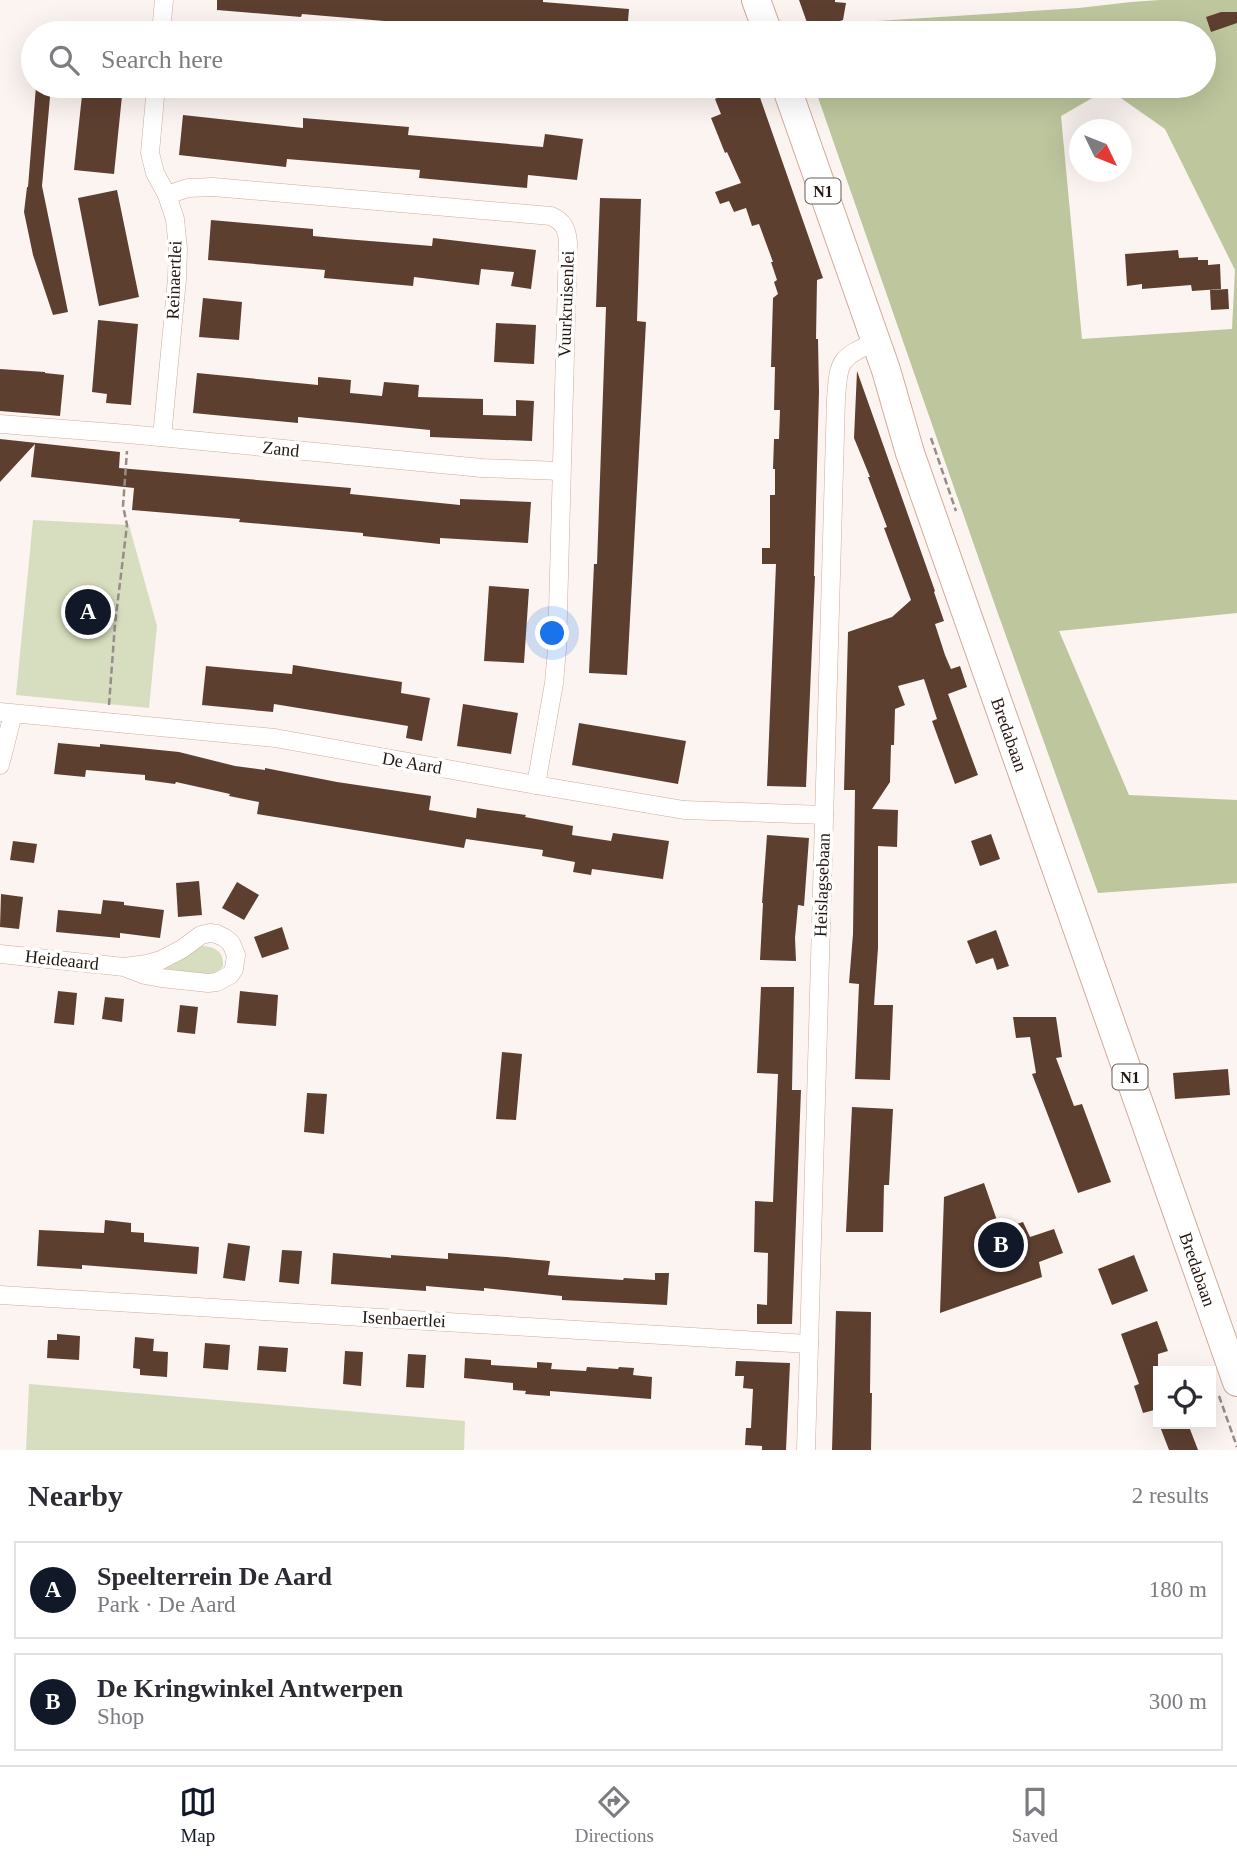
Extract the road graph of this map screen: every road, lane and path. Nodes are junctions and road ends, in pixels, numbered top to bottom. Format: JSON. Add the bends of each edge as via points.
{"nodes":[{"id":1,"x":164,"y":0,"type":"edge"},
{"id":2,"x":756,"y":0,"type":"edge"},
{"id":3,"x":162,"y":21,"type":"edge"},
{"id":4,"x":764,"y":21,"type":"edge"},
{"id":5,"x":155,"y":98,"type":"edge"},
{"id":6,"x":790,"y":98,"type":"edge"},
{"id":7,"x":167,"y":195,"type":"junction"},
{"id":8,"x":876,"y":341,"type":"junction"},
{"id":9,"x":0,"y":424,"type":"edge"},
{"id":10,"x":128,"y":434,"type":"junction"},
{"id":11,"x":162,"y":437,"type":"junction"},
{"id":12,"x":561,"y":471,"type":"junction"},
{"id":13,"x":6,"y":713,"type":"edge"},
{"id":14,"x":107,"y":723,"type":"junction"},
{"id":15,"x":0,"y":765,"type":"edge"},
{"id":16,"x":537,"y":785,"type":"junction"},
{"id":17,"x":824,"y":815,"type":"junction"},
{"id":18,"x":0,"y":954,"type":"edge"},
{"id":19,"x":124,"y":967,"type":"junction"},
{"id":20,"x":0,"y":1295,"type":"edge"},
{"id":21,"x":809,"y":1344,"type":"junction"},
{"id":22,"x":1226,"y":1384,"type":"edge"},
{"id":23,"x":1237,"y":1447,"type":"edge"},
{"id":24,"x":806,"y":1450,"type":"edge"}],
"edges":[{"from":1,"to":3,"type":"street"},
{"from":2,"to":4,"type":"main road"},
{"from":5,"to":7,"type":"street","name":"Reinaertlei","via":[[150,153]]},
{"from":6,"to":8,"type":"main road","name":"Bredabaan","number":"N1"},
{"from":7,"to":11,"type":"street","name":"Reinaertlei","via":[[178,249]]},
{"from":7,"to":12,"type":"street","name":"Vuurkruisenlei","via":[[213,187],[559,220],[568,243]]},
{"from":8,"to":17,"type":"street","name":"Heislagsebaan","via":[[841,362],[835,399]]},
{"from":8,"to":22,"type":"main road","name":"Bredabaan","number":"N1"},
{"from":9,"to":10,"type":"street","name":"Zand"},
{"from":10,"to":11,"type":"street","name":"Zand"},
{"from":10,"to":14,"type":"path","via":[[123,506],[127,525]]},
{"from":11,"to":12,"type":"street","name":"Zand","via":[[469,467]]},
{"from":12,"to":16,"type":"street","name":"Vuurkruisenlei","via":[[558,649]]},
{"from":13,"to":14,"type":"street","name":"De Aard"},
{"from":13,"to":15,"type":"street"},
{"from":14,"to":16,"type":"street","name":"De Aard","via":[[275,738]]},
{"from":16,"to":17,"type":"street","name":"De Aard","via":[[684,810]]},
{"from":17,"to":21,"type":"street","name":"Heislagsebaan"},
{"from":18,"to":19,"type":"street","name":"Heideaard"},
{"from":19,"to":19,"type":"street","name":"Heideaard","via":[[161,960],[210,933],[231,943],[236,955],[230,975],[217,982],[161,978]]},
{"from":20,"to":21,"type":"street","name":"Isenbaertlei"},
{"from":21,"to":24,"type":"street","name":"Heislagsebaan"},
{"from":22,"to":23,"type":"path"}]}
